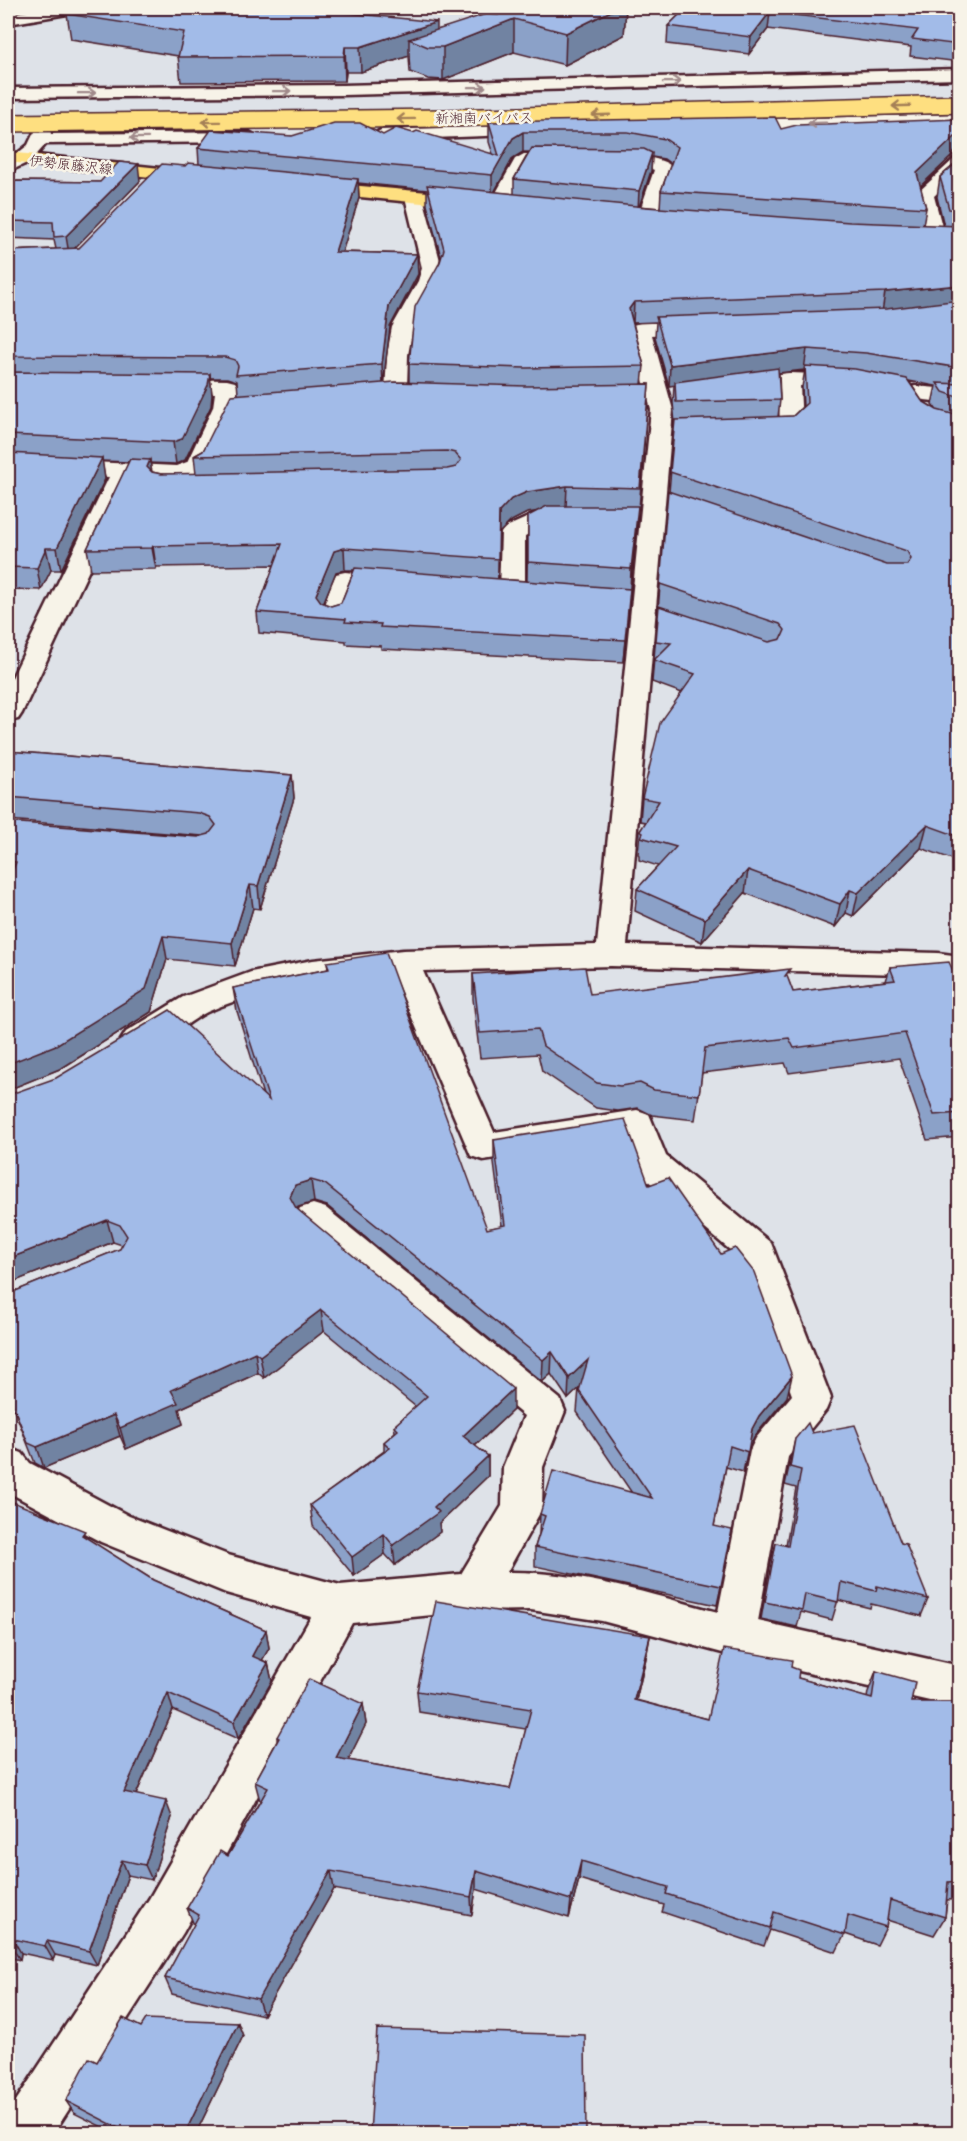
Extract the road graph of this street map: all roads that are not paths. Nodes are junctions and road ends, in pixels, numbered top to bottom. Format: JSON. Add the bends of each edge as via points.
{"nodes":[{"id":1,"x":74,"y":8,"type":"edge"},
{"id":2,"x":8,"y":19,"type":"edge"},
{"id":3,"x":383,"y":74,"type":"dead end"},
{"id":4,"x":960,"y":74,"type":"edge"},
{"id":5,"x":343,"y":90,"type":"junction"},
{"id":6,"x":960,"y":90,"type":"edge"},
{"id":7,"x":8,"y":93,"type":"edge"},
{"id":8,"x":51,"y":93,"type":"junction"},
{"id":9,"x":960,"y":104,"type":"edge"},
{"id":10,"x":8,"y":109,"type":"edge"},
{"id":11,"x":960,"y":119,"type":"edge"},
{"id":12,"x":8,"y":123,"type":"edge"},
{"id":13,"x":368,"y":135,"type":"junction"},
{"id":14,"x":40,"y":139,"type":"junction"},
{"id":15,"x":13,"y":161,"type":"edge"},
{"id":16,"x":960,"y":163,"type":"edge"},
{"id":17,"x":160,"y":174,"type":"junction"},
{"id":18,"x":216,"y":179,"type":"edge"},
{"id":19,"x":295,"y":186,"type":"edge"},
{"id":20,"x":145,"y":190,"type":"edge"},
{"id":21,"x":414,"y":197,"type":"junction"},
{"id":22,"x":498,"y":205,"type":"junction"},
{"id":23,"x":520,"y":207,"type":"edge"},
{"id":24,"x":623,"y":216,"type":"edge"},
{"id":25,"x":646,"y":219,"type":"junction"},
{"id":26,"x":669,"y":221,"type":"edge"},
{"id":27,"x":913,"y":237,"type":"edge"},
{"id":28,"x":943,"y":238,"type":"joint"},
{"id":29,"x":721,"y":326,"type":"edge"},
{"id":30,"x":789,"y":379,"type":"junction"},
{"id":31,"x":865,"y":383,"type":"edge"},
{"id":32,"x":144,"y":386,"type":"edge"},
{"id":33,"x":711,"y":387,"type":"edge"},
{"id":34,"x":669,"y":394,"type":"junction"},
{"id":35,"x":636,"y":396,"type":"edge"},
{"id":36,"x":451,"y":397,"type":"edge"},
{"id":37,"x":960,"y":397,"type":"edge"},
{"id":38,"x":247,"y":405,"type":"edge"},
{"id":39,"x":224,"y":406,"type":"junction"},
{"id":40,"x":920,"y":414,"type":"edge"},
{"id":41,"x":737,"y":432,"type":"edge"},
{"id":42,"x":8,"y":465,"type":"edge"},
{"id":43,"x":124,"y":470,"type":"junction"},
{"id":44,"x":211,"y":485,"type":"edge"},
{"id":45,"x":597,"y":518,"type":"edge"},
{"id":46,"x":417,"y":585,"type":"edge"},
{"id":47,"x":512,"y":592,"type":"edge"},
{"id":48,"x":333,"y":617,"type":"edge"},
{"id":49,"x":8,"y":713,"type":"edge"},
{"id":50,"x":611,"y":955,"type":"junction"},
{"id":51,"x":404,"y":962,"type":"junction"},
{"id":52,"x":960,"y":967,"type":"edge"},
{"id":53,"x":112,"y":1055,"type":"edge"},
{"id":54,"x":313,"y":1218,"type":"dead end"},
{"id":55,"x":8,"y":1465,"type":"edge"},
{"id":56,"x":473,"y":1592,"type":"junction"},
{"id":57,"x":340,"y":1605,"type":"junction"},
{"id":58,"x":734,"y":1636,"type":"junction"},
{"id":59,"x":960,"y":1687,"type":"edge"},
{"id":60,"x":23,"y":2133,"type":"edge"}],
"edges":[{"from":1,"to":2,"type":"street"},
{"from":3,"to":5,"type":"street"},
{"from":5,"to":4,"type":"street","one_way":true},
{"from":8,"to":5,"type":"street","one_way":true},
{"from":5,"to":13,"type":"street"},
{"from":6,"to":10,"type":"main road","name":"新湘南バイパス","via":[[441,104]]},
{"from":7,"to":8,"type":"street"},
{"from":8,"to":14,"type":"street"},
{"from":9,"to":12,"type":"main road","name":"新湘南バイパス","one_way":true,"bridge":true,"via":[[445,118]]},
{"from":11,"to":13,"type":"street","one_way":true},
{"from":13,"to":14,"type":"street","one_way":true},
{"from":14,"to":15,"type":"street"},
{"from":15,"to":17,"type":"main road","name":"伊勢原藤沢線"},
{"from":16,"to":28,"type":"street","via":[[924,195]]},
{"from":17,"to":18,"type":"main road","name":"伊勢原藤沢線"},
{"from":17,"to":20,"type":"street"},
{"from":19,"to":21,"type":"main road"},
{"from":21,"to":22,"type":"main road"},
{"from":21,"to":36,"type":"street","via":[[431,277],[406,319],[385,394]]},
{"from":22,"to":23,"type":"main road"},
{"from":22,"to":25,"type":"street","via":[[524,159],[645,160],[664,168]]},
{"from":24,"to":25,"type":"main road"},
{"from":25,"to":26,"type":"main road"},
{"from":27,"to":28,"type":"main road"},
{"from":29,"to":34,"type":"street","via":[[640,329]]},
{"from":30,"to":31,"type":"street"},
{"from":30,"to":33,"type":"street"},
{"from":30,"to":41,"type":"street","via":[[791,424],[781,431]]},
{"from":32,"to":39,"type":"street","via":[[227,387]]},
{"from":34,"to":35,"type":"street"},
{"from":34,"to":50,"type":"street","via":[[662,410],[671,432],[653,511]]},
{"from":37,"to":40,"type":"street","via":[[905,391]]},
{"from":38,"to":39,"type":"street"},
{"from":39,"to":43,"type":"street","via":[[196,466],[178,473]]},
{"from":42,"to":43,"type":"street"},
{"from":43,"to":44,"type":"street","via":[[156,486]]},
{"from":43,"to":49,"type":"street"},
{"from":45,"to":47,"type":"street","via":[[542,518],[513,533]]},
{"from":46,"to":48,"type":"street","via":[[345,579]]},
{"from":50,"to":51,"type":"street"},
{"from":50,"to":52,"type":"street"},
{"from":51,"to":53,"type":"street","via":[[313,971],[251,983],[194,1005]]},
{"from":51,"to":58,"type":"street","via":[[483,1147],[636,1123],[652,1164],[758,1253],[812,1398],[770,1450]]},
{"from":54,"to":56,"type":"street","via":[[546,1411],[523,1467],[522,1509]]},
{"from":55,"to":57,"type":"street","via":[[16,1476],[115,1528],[226,1574]]},
{"from":56,"to":57,"type":"street"},
{"from":56,"to":58,"type":"street","via":[[531,1591],[602,1601]]},
{"from":57,"to":60,"type":"street","via":[[166,1916]]},
{"from":58,"to":59,"type":"street"}]}
